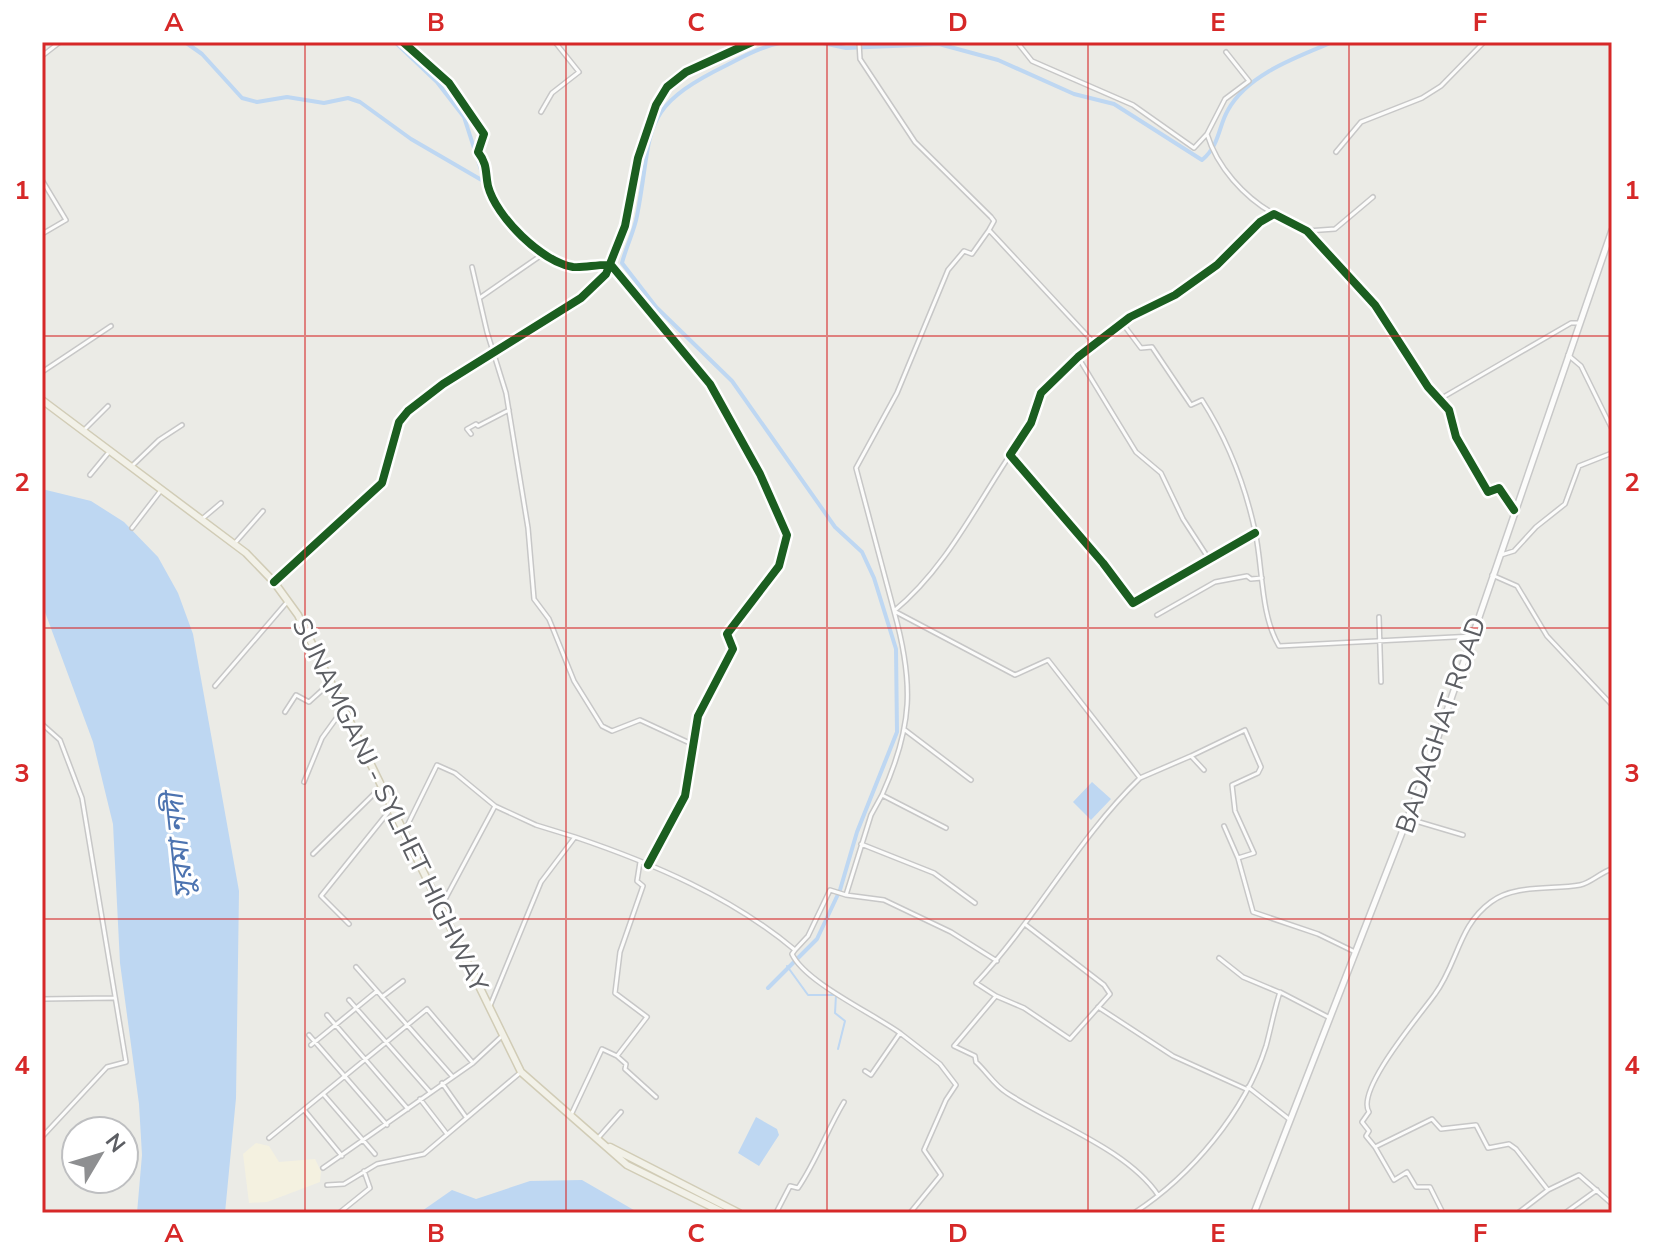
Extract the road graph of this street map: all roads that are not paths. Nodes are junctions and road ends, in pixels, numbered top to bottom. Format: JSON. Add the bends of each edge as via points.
{"nodes":[{"id":1,"x":60,"y":42,"type":"edge"},
{"id":2,"x":403,"y":42,"type":"edge"},
{"id":3,"x":555,"y":42,"type":"edge"},
{"id":4,"x":860,"y":42,"type":"edge"},
{"id":5,"x":882,"y":42,"type":"edge"},
{"id":6,"x":1017,"y":42,"type":"edge"},
{"id":7,"x":1484,"y":42,"type":"edge"},
{"id":8,"x":749,"y":43,"type":"edge"},
{"id":9,"x":1226,"y":52,"type":"dead end"},
{"id":10,"x":42,"y":56,"type":"edge"},
{"id":11,"x":541,"y":112,"type":"dead end"},
{"id":12,"x":1207,"y":134,"type":"junction"},
{"id":13,"x":1336,"y":152,"type":"dead end"},
{"id":14,"x":42,"y":180,"type":"edge"},
{"id":15,"x":1373,"y":197,"type":"dead end"},
{"id":16,"x":1274,"y":214,"type":"junction"},
{"id":17,"x":989,"y":230,"type":"junction"},
{"id":18,"x":1612,"y":230,"type":"edge"},
{"id":19,"x":1307,"y":231,"type":"junction"},
{"id":20,"x":42,"y":234,"type":"edge"},
{"id":21,"x":543,"y":254,"type":"junction"},
{"id":22,"x":611,"y":265,"type":"junction"},
{"id":23,"x":472,"y":267,"type":"dead end"},
{"id":24,"x":480,"y":298,"type":"junction"},
{"id":25,"x":1123,"y":323,"type":"junction"},
{"id":26,"x":1579,"y":323,"type":"junction"},
{"id":27,"x":111,"y":326,"type":"dead end"},
{"id":28,"x":1095,"y":344,"type":"junction"},
{"id":29,"x":495,"y":353,"type":"junction"},
{"id":30,"x":1568,"y":355,"type":"junction"},
{"id":31,"x":1078,"y":357,"type":"junction"},
{"id":32,"x":42,"y":372,"type":"edge"},
{"id":33,"x":1439,"y":399,"type":"junction"},
{"id":34,"x":42,"y":400,"type":"edge"},
{"id":35,"x":108,"y":406,"type":"dead end"},
{"id":36,"x":509,"y":410,"type":"junction"},
{"id":37,"x":182,"y":425,"type":"dead end"},
{"id":38,"x":1612,"y":429,"type":"edge"},
{"id":39,"x":83,"y":434,"type":"junction"},
{"id":40,"x":471,"y":434,"type":"dead end"},
{"id":41,"x":109,"y":452,"type":"junction"},
{"id":42,"x":1612,"y":453,"type":"edge"},
{"id":43,"x":1010,"y":455,"type":"junction"},
{"id":44,"x":131,"y":468,"type":"junction"},
{"id":45,"x":90,"y":475,"type":"dead end"},
{"id":46,"x":162,"y":489,"type":"junction"},
{"id":47,"x":221,"y":503,"type":"dead end"},
{"id":48,"x":1514,"y":510,"type":"junction"},
{"id":49,"x":263,"y":511,"type":"dead end"},
{"id":50,"x":202,"y":519,"type":"junction"},
{"id":51,"x":132,"y":528,"type":"dead end"},
{"id":52,"x":1255,"y":533,"type":"junction"},
{"id":53,"x":234,"y":544,"type":"junction"},
{"id":54,"x":1498,"y":555,"type":"junction"},
{"id":55,"x":1209,"y":559,"type":"junction"},
{"id":56,"x":1492,"y":575,"type":"junction"},
{"id":57,"x":1262,"y":578,"type":"junction"},
{"id":58,"x":274,"y":582,"type":"junction"},
{"id":59,"x":288,"y":601,"type":"junction"},
{"id":60,"x":894,"y":611,"type":"junction"},
{"id":61,"x":1157,"y":615,"type":"dead end"},
{"id":62,"x":1379,"y":617,"type":"dead end"},
{"id":63,"x":1474,"y":636,"type":"junction"},
{"id":64,"x":1379,"y":640,"type":"junction"},
{"id":65,"x":1381,"y":682,"type":"dead end"},
{"id":66,"x":330,"y":683,"type":"junction"},
{"id":67,"x":215,"y":686,"type":"dead end"},
{"id":68,"x":1612,"y":705,"type":"edge"},
{"id":69,"x":343,"y":709,"type":"junction"},
{"id":70,"x":285,"y":712,"type":"dead end"},
{"id":71,"x":42,"y":724,"type":"edge"},
{"id":72,"x":905,"y":730,"type":"junction"},
{"id":73,"x":694,"y":745,"type":"junction"},
{"id":74,"x":1191,"y":756,"type":"junction"},
{"id":75,"x":1204,"y":770,"type":"dead end"},
{"id":76,"x":1140,"y":778,"type":"junction"},
{"id":77,"x":971,"y":780,"type":"dead end"},
{"id":78,"x":304,"y":782,"type":"dead end"},
{"id":79,"x":382,"y":786,"type":"junction"},
{"id":80,"x":882,"y":795,"type":"junction"},
{"id":81,"x":392,"y":806,"type":"junction"},
{"id":82,"x":495,"y":806,"type":"junction"},
{"id":83,"x":1409,"y":819,"type":"junction"},
{"id":84,"x":1224,"y":826,"type":"dead end"},
{"id":85,"x":946,"y":828,"type":"dead end"},
{"id":86,"x":405,"y":831,"type":"junction"},
{"id":87,"x":1463,"y":835,"type":"dead end"},
{"id":88,"x":575,"y":837,"type":"junction"},
{"id":89,"x":861,"y":844,"type":"junction"},
{"id":90,"x":313,"y":854,"type":"dead end"},
{"id":91,"x":1238,"y":858,"type":"junction"},
{"id":92,"x":640,"y":862,"type":"junction"},
{"id":93,"x":648,"y":865,"type":"junction"},
{"id":94,"x":1612,"y":869,"type":"edge"},
{"id":95,"x":845,"y":895,"type":"junction"},
{"id":96,"x":975,"y":903,"type":"dead end"},
{"id":97,"x":442,"y":905,"type":"junction"},
{"id":98,"x":349,"y":924,"type":"dead end"},
{"id":99,"x":1026,"y":925,"type":"junction"},
{"id":100,"x":793,"y":952,"type":"junction"},
{"id":101,"x":1357,"y":953,"type":"junction"},
{"id":102,"x":1219,"y":958,"type":"dead end"},
{"id":103,"x":997,"y":961,"type":"junction"},
{"id":104,"x":356,"y":967,"type":"dead end"},
{"id":105,"x":403,"y":981,"type":"dead end"},
{"id":106,"x":377,"y":991,"type":"junction"},
{"id":107,"x":1281,"y":993,"type":"junction"},
{"id":108,"x":996,"y":996,"type":"junction"},
{"id":109,"x":382,"y":997,"type":"junction"},
{"id":110,"x":114,"y":998,"type":"junction"},
{"id":111,"x":42,"y":999,"type":"edge"},
{"id":112,"x":349,"y":1000,"type":"dead end"},
{"id":113,"x":490,"y":1006,"type":"junction"},
{"id":114,"x":1098,"y":1007,"type":"junction"},
{"id":115,"x":356,"y":1009,"type":"junction"},
{"id":116,"x":327,"y":1015,"type":"dead end"},
{"id":117,"x":1331,"y":1018,"type":"junction"},
{"id":118,"x":335,"y":1025,"type":"junction"},
{"id":119,"x":408,"y":1026,"type":"junction"},
{"id":120,"x":900,"y":1033,"type":"junction"},
{"id":121,"x":505,"y":1034,"type":"junction"},
{"id":122,"x":309,"y":1035,"type":"dead end"},
{"id":123,"x":312,"y":1043,"type":"junction"},
{"id":124,"x":387,"y":1044,"type":"junction"},
{"id":125,"x":617,"y":1056,"type":"junction"},
{"id":126,"x":367,"y":1061,"type":"junction"},
{"id":127,"x":473,"y":1063,"type":"junction"},
{"id":128,"x":865,"y":1071,"type":"dead end"},
{"id":129,"x":521,"y":1072,"type":"junction"},
{"id":130,"x":452,"y":1076,"type":"junction"},
{"id":131,"x":346,"y":1078,"type":"junction"},
{"id":132,"x":442,"y":1083,"type":"junction"},
{"id":133,"x":1247,"y":1088,"type":"junction"},
{"id":134,"x":430,"y":1092,"type":"junction"},
{"id":135,"x":324,"y":1095,"type":"junction"},
{"id":136,"x":656,"y":1097,"type":"dead end"},
{"id":137,"x":420,"y":1099,"type":"junction"},
{"id":138,"x":844,"y":1102,"type":"dead end"},
{"id":139,"x":408,"y":1109,"type":"junction"},
{"id":140,"x":305,"y":1111,"type":"junction"},
{"id":141,"x":621,"y":1112,"type":"dead end"},
{"id":142,"x":466,"y":1117,"type":"junction"},
{"id":143,"x":569,"y":1117,"type":"junction"},
{"id":144,"x":1291,"y":1121,"type":"junction"},
{"id":145,"x":387,"y":1125,"type":"junction"},
{"id":146,"x":447,"y":1134,"type":"junction"},
{"id":147,"x":42,"y":1137,"type":"edge"},
{"id":148,"x":269,"y":1138,"type":"dead end"},
{"id":149,"x":366,"y":1140,"type":"junction"},
{"id":150,"x":599,"y":1142,"type":"junction"},
{"id":151,"x":1375,"y":1147,"type":"junction"},
{"id":152,"x":375,"y":1154,"type":"dead end"},
{"id":153,"x":342,"y":1156,"type":"junction"},
{"id":154,"x":323,"y":1168,"type":"dead end"},
{"id":155,"x":364,"y":1171,"type":"junction"},
{"id":156,"x":664,"y":1180,"type":"junction"},
{"id":157,"x":327,"y":1185,"type":"dead end"},
{"id":158,"x":1548,"y":1190,"type":"junction"},
{"id":159,"x":1597,"y":1190,"type":"junction"},
{"id":160,"x":1158,"y":1195,"type":"junction"},
{"id":161,"x":1612,"y":1204,"type":"edge"},
{"id":162,"x":339,"y":1213,"type":"edge"},
{"id":163,"x":724,"y":1213,"type":"edge"},
{"id":164,"x":739,"y":1213,"type":"edge"},
{"id":165,"x":776,"y":1213,"type":"edge"},
{"id":166,"x":910,"y":1213,"type":"edge"},
{"id":167,"x":1134,"y":1213,"type":"edge"},
{"id":168,"x":1254,"y":1213,"type":"edge"},
{"id":169,"x":1443,"y":1213,"type":"edge"},
{"id":170,"x":1518,"y":1213,"type":"edge"},
{"id":171,"x":1565,"y":1213,"type":"edge"}],
"edges":[{"from":1,"to":10,"type":"street"},
{"from":2,"to":21,"type":"street","via":[[449,83],[484,134],[478,152],[486,162],[489,188],[514,230]]},
{"from":3,"to":11,"type":"street","via":[[579,72],[552,93]]},
{"from":4,"to":5,"type":"street"},
{"from":4,"to":17,"type":"street","via":[[859,54],[915,142],[994,221]]},
{"from":6,"to":12,"type":"street","via":[[1032,61],[1133,105],[1194,148]]},
{"from":7,"to":13,"type":"street","via":[[1441,86],[1361,122]]},
{"from":8,"to":22,"type":"street","via":[[686,72],[667,87],[638,158],[625,226]]},
{"from":9,"to":12,"type":"street","via":[[1249,81],[1225,99]]},
{"from":12,"to":16,"type":"street","via":[[1242,191]]},
{"from":14,"to":20,"type":"street","via":[[66,220]]},
{"from":15,"to":19,"type":"street","via":[[1335,229]]},
{"from":16,"to":19,"type":"street"},
{"from":16,"to":25,"type":"street","via":[[1217,265]]},
{"from":17,"to":28,"type":"street"},
{"from":17,"to":60,"type":"street","via":[[972,254],[964,251],[948,270],[897,393],[856,468]]},
{"from":18,"to":26,"type":"main road","name":"BADAGHAT ROAD"},
{"from":19,"to":33,"type":"street","via":[[1375,305]]},
{"from":21,"to":22,"type":"street","via":[[575,267]]},
{"from":21,"to":24,"type":"street"},
{"from":22,"to":29,"type":"street","via":[[581,298]]},
{"from":22,"to":73,"type":"street","via":[[710,384],[787,535],[779,566],[727,634],[733,649],[698,716]]},
{"from":23,"to":24,"type":"street"},
{"from":24,"to":29,"type":"street"},
{"from":25,"to":28,"type":"street"},
{"from":25,"to":52,"type":"street","via":[[1141,348],[1152,347],[1191,405],[1202,400],[1238,472]]},
{"from":26,"to":30,"type":"main road","name":"BADAGHAT ROAD"},
{"from":26,"to":33,"type":"street"},
{"from":27,"to":32,"type":"street"},
{"from":28,"to":31,"type":"street"},
{"from":29,"to":36,"type":"street"},
{"from":29,"to":58,"type":"street","via":[[408,411],[399,422],[382,483]]},
{"from":30,"to":38,"type":"street","via":[[1581,366]]},
{"from":30,"to":48,"type":"main road","name":"BADAGHAT ROAD"},
{"from":31,"to":43,"type":"street","via":[[1041,393],[1031,423]]},
{"from":31,"to":55,"type":"street","via":[[1136,452],[1161,473]]},
{"from":33,"to":48,"type":"street","via":[[1488,492],[1499,488]]},
{"from":34,"to":39,"type":"main road","name":"SUNAMGANJ - SYLHET HIGHWAY"},
{"from":35,"to":39,"type":"street"},
{"from":36,"to":40,"type":"street","via":[[467,429]]},
{"from":36,"to":73,"type":"street","via":[[534,599],[549,619],[574,681],[602,726],[612,731],[640,720]]},
{"from":37,"to":44,"type":"street"},
{"from":39,"to":41,"type":"main road","name":"SUNAMGANJ - SYLHET HIGHWAY"},
{"from":41,"to":44,"type":"main road","name":"SUNAMGANJ - SYLHET HIGHWAY"},
{"from":41,"to":45,"type":"street"},
{"from":42,"to":54,"type":"street","via":[[1579,466],[1565,504],[1514,551]]},
{"from":43,"to":55,"type":"street","via":[[1133,603]]},
{"from":43,"to":60,"type":"street","via":[[966,530]]},
{"from":44,"to":46,"type":"main road","name":"SUNAMGANJ - SYLHET HIGHWAY"},
{"from":46,"to":50,"type":"main road","name":"SUNAMGANJ - SYLHET HIGHWAY"},
{"from":46,"to":51,"type":"street"},
{"from":47,"to":50,"type":"street"},
{"from":48,"to":54,"type":"main road","name":"BADAGHAT ROAD"},
{"from":49,"to":53,"type":"street"},
{"from":50,"to":53,"type":"main road","name":"SUNAMGANJ - SYLHET HIGHWAY"},
{"from":52,"to":55,"type":"street"},
{"from":52,"to":57,"type":"street"},
{"from":53,"to":58,"type":"main road","name":"SUNAMGANJ - SYLHET HIGHWAY"},
{"from":54,"to":56,"type":"main road","name":"BADAGHAT ROAD"},
{"from":56,"to":63,"type":"main road","name":"BADAGHAT ROAD"},
{"from":56,"to":68,"type":"street","via":[[1517,586],[1547,636]]},
{"from":57,"to":61,"type":"street","via":[[1215,582]]},
{"from":57,"to":64,"type":"street","via":[[1279,646]]},
{"from":58,"to":59,"type":"main road","name":"SUNAMGANJ - SYLHET HIGHWAY"},
{"from":59,"to":66,"type":"main road","name":"SUNAMGANJ - SYLHET HIGHWAY"},
{"from":59,"to":67,"type":"street"},
{"from":60,"to":72,"type":"street","via":[[905,648]]},
{"from":60,"to":76,"type":"street","via":[[1015,675],[1048,660]]},
{"from":62,"to":64,"type":"street"},
{"from":63,"to":64,"type":"street"},
{"from":63,"to":83,"type":"main road","name":"BADAGHAT ROAD"},
{"from":64,"to":65,"type":"street"},
{"from":66,"to":69,"type":"main road","name":"SUNAMGANJ - SYLHET HIGHWAY"},
{"from":66,"to":70,"type":"street","via":[[309,702],[296,695]]},
{"from":69,"to":78,"type":"street","via":[[322,738]]},
{"from":69,"to":79,"type":"main road","name":"SUNAMGANJ - SYLHET HIGHWAY"},
{"from":71,"to":110,"type":"street","via":[[60,740],[82,798]]},
{"from":72,"to":77,"type":"street"},
{"from":72,"to":80,"type":"street"},
{"from":73,"to":93,"type":"street","via":[[685,796]]},
{"from":74,"to":75,"type":"street"},
{"from":74,"to":76,"type":"street"},
{"from":74,"to":91,"type":"street","via":[[1245,730],[1261,767],[1232,785],[1235,811],[1254,853]]},
{"from":76,"to":99,"type":"street","via":[[1113,804]]},
{"from":79,"to":81,"type":"main road","name":"SUNAMGANJ - SYLHET HIGHWAY"},
{"from":79,"to":90,"type":"street"},
{"from":80,"to":85,"type":"street"},
{"from":80,"to":89,"type":"street"},
{"from":81,"to":86,"type":"main road","name":"SUNAMGANJ - SYLHET HIGHWAY"},
{"from":81,"to":98,"type":"street","via":[[321,896]]},
{"from":82,"to":86,"type":"street","via":[[437,765]]},
{"from":82,"to":88,"type":"street"},
{"from":82,"to":97,"type":"street"},
{"from":83,"to":87,"type":"street"},
{"from":83,"to":101,"type":"main road","name":"BADAGHAT ROAD"},
{"from":84,"to":91,"type":"street"},
{"from":86,"to":97,"type":"main road","name":"SUNAMGANJ - SYLHET HIGHWAY"},
{"from":88,"to":92,"type":"street"},
{"from":88,"to":113,"type":"street","via":[[541,882]]},
{"from":89,"to":95,"type":"street"},
{"from":89,"to":96,"type":"street","via":[[934,873]]},
{"from":91,"to":101,"type":"street","via":[[1253,912]]},
{"from":92,"to":93,"type":"street"},
{"from":92,"to":125,"type":"street","via":[[637,881],[643,886],[620,952],[615,993],[647,1017]]},
{"from":93,"to":100,"type":"street","via":[[747,915]]},
{"from":94,"to":151,"type":"street","via":[[1583,885],[1492,900],[1466,925],[1436,993],[1394,1047],[1367,1096],[1369,1112],[1362,1122]]},
{"from":95,"to":100,"type":"street","via":[[831,890],[808,936]]},
{"from":95,"to":103,"type":"street","via":[[884,900]]},
{"from":97,"to":113,"type":"main road","name":"SUNAMGANJ - SYLHET HIGHWAY"},
{"from":99,"to":103,"type":"street"},
{"from":99,"to":114,"type":"street","via":[[1109,990]]},
{"from":100,"to":120,"type":"street","via":[[797,966]]},
{"from":101,"to":117,"type":"main road","name":"BADAGHAT ROAD"},
{"from":102,"to":107,"type":"street","via":[[1243,977]]},
{"from":103,"to":108,"type":"street","via":[[976,983]]},
{"from":104,"to":106,"type":"street"},
{"from":105,"to":109,"type":"street"},
{"from":106,"to":109,"type":"street"},
{"from":106,"to":115,"type":"street"},
{"from":107,"to":117,"type":"street"},
{"from":107,"to":133,"type":"street"},
{"from":108,"to":114,"type":"street","via":[[1070,1039]]},
{"from":108,"to":160,"type":"street","via":[[954,1047],[975,1056],[1005,1092],[1110,1154]]},
{"from":109,"to":119,"type":"street"},
{"from":110,"to":111,"type":"street"},
{"from":110,"to":147,"type":"street","via":[[126,1062],[107,1067]]},
{"from":112,"to":115,"type":"street"},
{"from":113,"to":121,"type":"main road","name":"SUNAMGANJ - SYLHET HIGHWAY"},
{"from":114,"to":133,"type":"street","via":[[1173,1056]]},
{"from":115,"to":118,"type":"street"},
{"from":115,"to":124,"type":"street"},
{"from":116,"to":118,"type":"street"},
{"from":117,"to":144,"type":"main road","name":"BADAGHAT ROAD"},
{"from":118,"to":123,"type":"street"},
{"from":118,"to":126,"type":"street"},
{"from":119,"to":124,"type":"street"},
{"from":119,"to":127,"type":"street","via":[[427,1009]]},
{"from":119,"to":130,"type":"street"},
{"from":120,"to":128,"type":"street","via":[[871,1075]]},
{"from":120,"to":166,"type":"street","via":[[940,1064],[956,1085],[924,1150],[941,1175]]},
{"from":121,"to":127,"type":"street"},
{"from":121,"to":129,"type":"main road","name":"SUNAMGANJ - SYLHET HIGHWAY"},
{"from":122,"to":123,"type":"street"},
{"from":123,"to":131,"type":"street"},
{"from":124,"to":126,"type":"street"},
{"from":124,"to":134,"type":"street"},
{"from":125,"to":136,"type":"street"},
{"from":125,"to":143,"type":"street","via":[[602,1049]]},
{"from":126,"to":131,"type":"street"},
{"from":126,"to":139,"type":"street"},
{"from":127,"to":130,"type":"street"},
{"from":129,"to":142,"type":"street"},
{"from":129,"to":143,"type":"main road","name":"SUNAMGANJ - SYLHET HIGHWAY"},
{"from":130,"to":132,"type":"street"},
{"from":131,"to":135,"type":"street"},
{"from":131,"to":145,"type":"street"},
{"from":132,"to":134,"type":"street"},
{"from":132,"to":142,"type":"street"},
{"from":133,"to":144,"type":"street"},
{"from":133,"to":160,"type":"street","via":[[1221,1130]]},
{"from":134,"to":137,"type":"street"},
{"from":135,"to":140,"type":"street"},
{"from":135,"to":149,"type":"street"},
{"from":137,"to":139,"type":"street"},
{"from":137,"to":146,"type":"street"},
{"from":138,"to":165,"type":"street","via":[[817,1161],[798,1188],[790,1186]]},
{"from":139,"to":145,"type":"street"},
{"from":140,"to":148,"type":"street"},
{"from":140,"to":153,"type":"street"},
{"from":141,"to":150,"type":"street"},
{"from":142,"to":146,"type":"street"},
{"from":143,"to":150,"type":"main road","name":"SUNAMGANJ - SYLHET HIGHWAY"},
{"from":144,"to":168,"type":"main road","name":"BADAGHAT ROAD"},
{"from":145,"to":149,"type":"street"},
{"from":146,"to":155,"type":"street","via":[[424,1154]]},
{"from":149,"to":152,"type":"street"},
{"from":149,"to":153,"type":"street"},
{"from":150,"to":156,"type":"main road","name":"SUNAMGANJ - SYLHET HIGHWAY"},
{"from":151,"to":158,"type":"street","via":[[1432,1119],[1441,1129],[1474,1125],[1488,1148],[1509,1144],[1516,1149]]},
{"from":151,"to":169,"type":"street","via":[[1394,1180],[1407,1172],[1416,1187],[1430,1187]]},
{"from":153,"to":154,"type":"street"},
{"from":155,"to":157,"type":"street","via":[[344,1184]]},
{"from":155,"to":162,"type":"street","via":[[370,1188]]},
{"from":156,"to":163,"type":"main road"},
{"from":156,"to":164,"type":"main road"},
{"from":158,"to":159,"type":"street","via":[[1579,1175]]},
{"from":158,"to":170,"type":"street"},
{"from":159,"to":161,"type":"street"},
{"from":159,"to":171,"type":"street"},
{"from":160,"to":167,"type":"street"}]}
